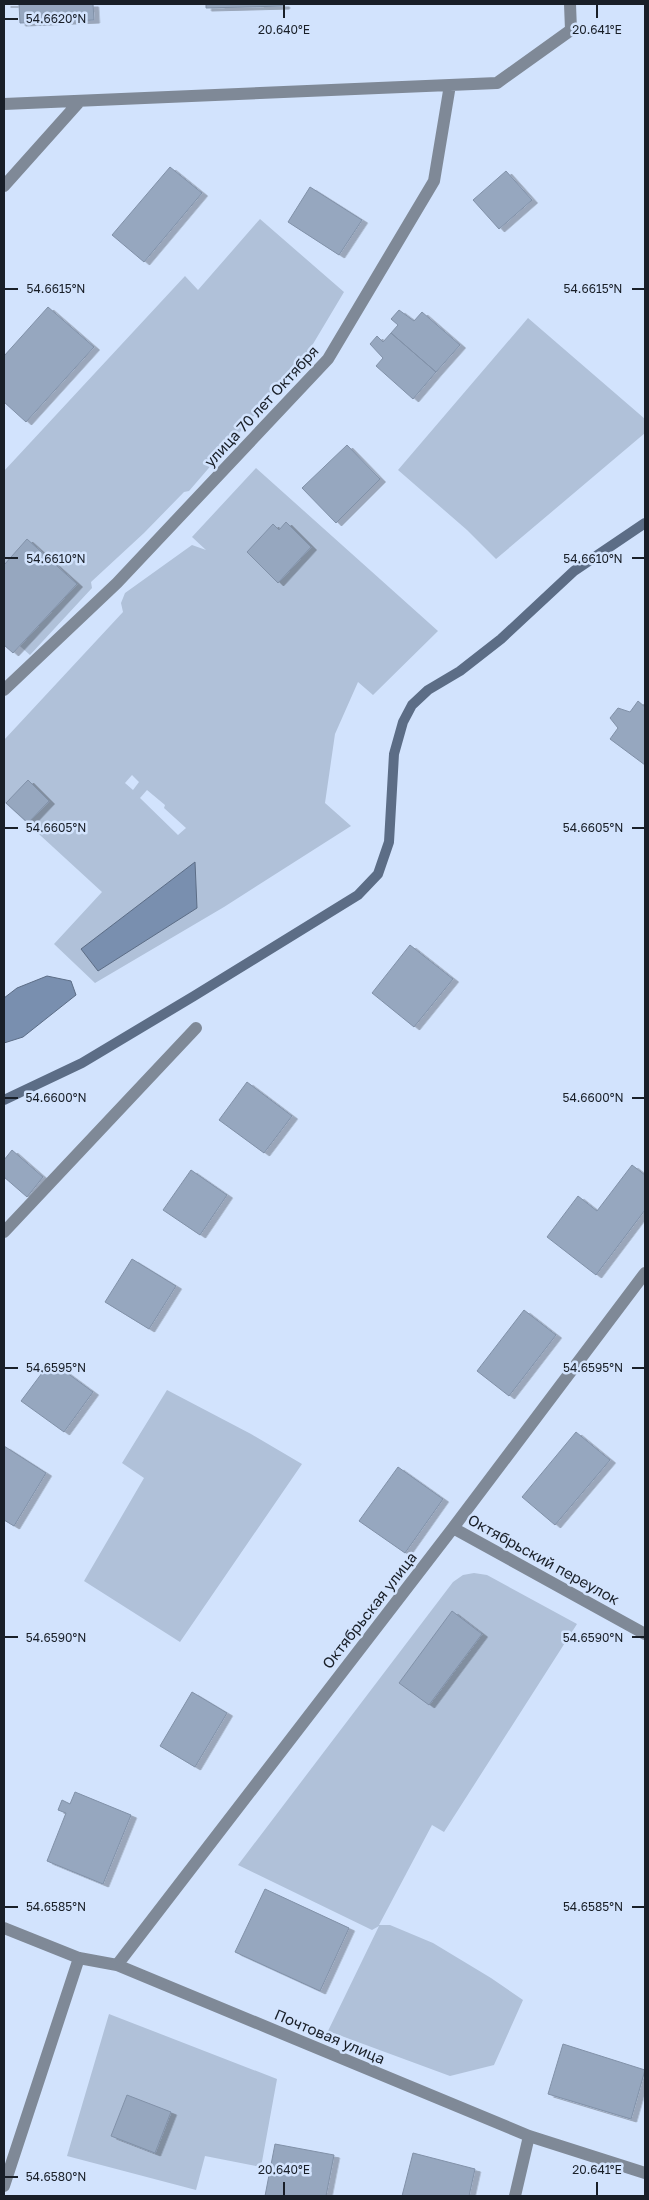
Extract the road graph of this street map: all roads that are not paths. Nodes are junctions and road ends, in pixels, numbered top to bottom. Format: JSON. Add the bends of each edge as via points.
{"nodes":[{"id":1,"x":570,"y":4,"type":"edge"},
{"id":2,"x":450,"y":85,"type":"junction"},
{"id":3,"x":80,"y":101,"type":"junction"},
{"id":4,"x":4,"y":104,"type":"edge"},
{"id":5,"x":4,"y":186,"type":"edge"},
{"id":6,"x":4,"y":690,"type":"edge"},
{"id":7,"x":196,"y":1028,"type":"dead end"},
{"id":8,"x":4,"y":1232,"type":"edge"},
{"id":9,"x":645,"y":1273,"type":"edge"},
{"id":10,"x":453,"y":1528,"type":"junction"},
{"id":11,"x":645,"y":1634,"type":"edge"},
{"id":12,"x":4,"y":1928,"type":"edge"},
{"id":13,"x":79,"y":1958,"type":"junction"},
{"id":14,"x":117,"y":1965,"type":"junction"},
{"id":15,"x":530,"y":2136,"type":"junction"},
{"id":16,"x":645,"y":2173,"type":"edge"},
{"id":17,"x":4,"y":2186,"type":"edge"},
{"id":18,"x":515,"y":2196,"type":"edge"}],
"edges":[{"from":1,"to":2,"type":"street","via":[[571,30],[497,83]]},
{"from":2,"to":3,"type":"street"},
{"from":2,"to":6,"type":"street","name":"улица 70 лет Октября","via":[[434,181],[328,359],[117,583]]},
{"from":3,"to":4,"type":"street"},
{"from":3,"to":5,"type":"street"},
{"from":7,"to":8,"type":"street"},
{"from":9,"to":10,"type":"street","name":"Октябрьская улица"},
{"from":10,"to":11,"type":"street","name":"Октябрьский переулок"},
{"from":10,"to":14,"type":"street","name":"Октябрьская улица"},
{"from":12,"to":13,"type":"street","name":"Почтовая улица"},
{"from":13,"to":14,"type":"street","name":"Почтовая улица"},
{"from":13,"to":17,"type":"street"},
{"from":14,"to":15,"type":"street","name":"Почтовая улица"},
{"from":15,"to":16,"type":"street","name":"Почтовая улица"},
{"from":15,"to":18,"type":"street"}]}
